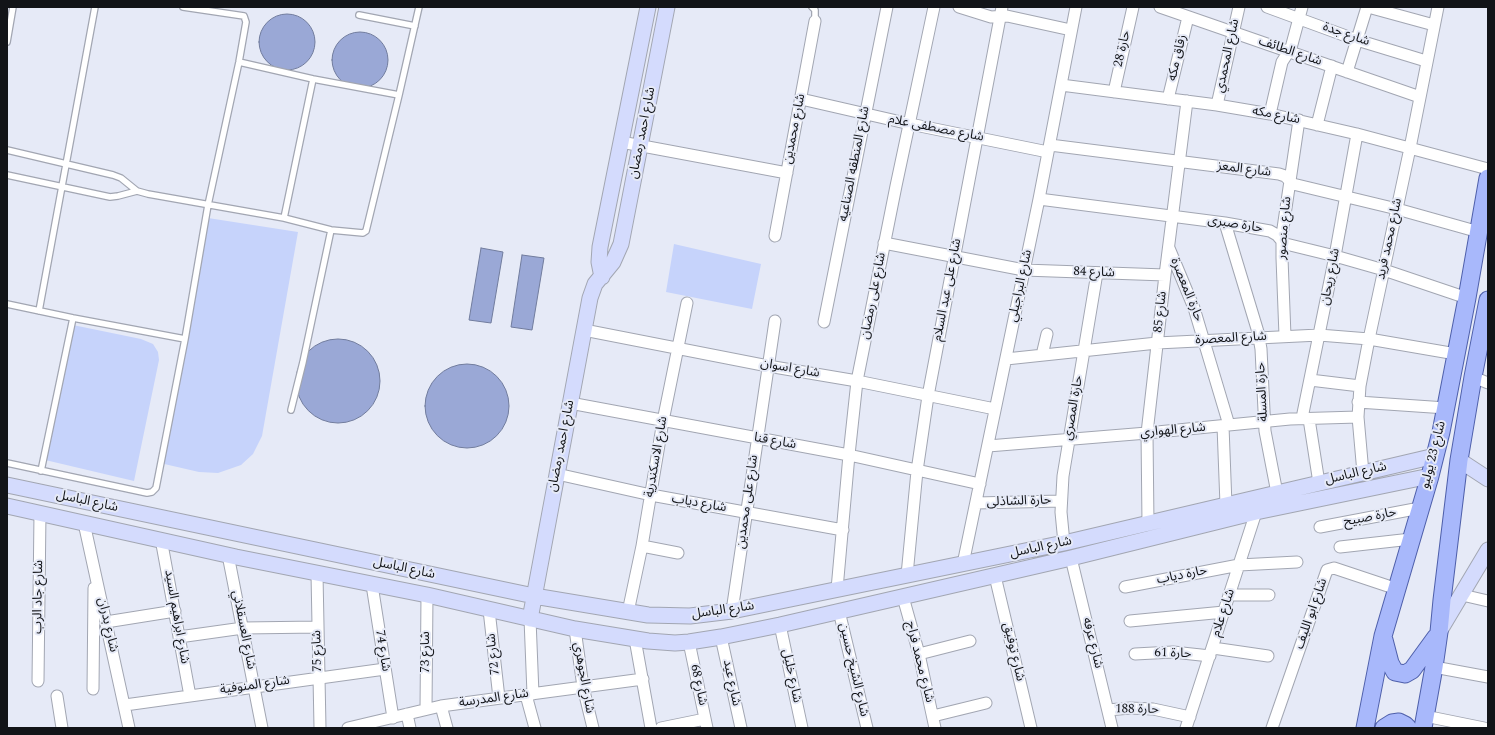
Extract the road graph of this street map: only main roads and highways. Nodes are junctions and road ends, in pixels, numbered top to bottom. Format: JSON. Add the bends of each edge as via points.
{"nodes":[{"id":1,"x":648,"y":7,"type":"edge"},
{"id":2,"x":667,"y":7,"type":"edge"},
{"id":3,"x":1488,"y":178,"type":"edge"},
{"id":4,"x":602,"y":277,"type":"junction"},
{"id":5,"x":1488,"y":300,"type":"edge"},
{"id":6,"x":1484,"y":339,"type":"edge"},
{"id":7,"x":1480,"y":380,"type":"edge"},
{"id":8,"x":1435,"y":456,"type":"junction"},
{"id":9,"x":1459,"y":460,"type":"junction"},
{"id":10,"x":1430,"y":476,"type":"junction"},
{"id":11,"x":1488,"y":479,"type":"edge"},
{"id":12,"x":7,"y":485,"type":"edge"},
{"id":13,"x":7,"y":506,"type":"edge"},
{"id":14,"x":240,"y":534,"type":"junction"},
{"id":15,"x":1488,"y":550,"type":"edge"},
{"id":16,"x":232,"y":556,"type":"junction"},
{"id":17,"x":963,"y":564,"type":"junction"},
{"id":18,"x":966,"y":582,"type":"junction"},
{"id":19,"x":534,"y":596,"type":"junction"},
{"id":20,"x":530,"y":619,"type":"junction"},
{"id":21,"x":1440,"y":632,"type":"junction"},
{"id":22,"x":1383,"y":636,"type":"junction"},
{"id":23,"x":1424,"y":722,"type":"edge"},
{"id":24,"x":1365,"y":728,"type":"edge"},
{"id":25,"x":1384,"y":728,"type":"edge"},
{"id":26,"x":1408,"y":728,"type":"edge"}],
"edges":[{"from":1,"to":4,"type":"main road","name":"شارع احمد رمضان","via":[[600,247]]},
{"from":2,"to":4,"type":"main road","name":"شارع احمد رمضان","via":[[619,248],[614,262]]},
{"from":3,"to":8,"type":"main road","name":"شارع 23 يوليو"},
{"from":4,"to":19,"type":"main road","name":"شارع احمد رمضان","via":[[591,293]]},
{"from":5,"to":6,"type":"main road","name":"شارع 23 يوليو"},
{"from":6,"to":7,"type":"main road","name":"شارع 23 يوليو"},
{"from":7,"to":9,"type":"main road","name":"شارع 23 يوليو"},
{"from":8,"to":10,"type":"main road","name":"شارع 23 يوليو"},
{"from":8,"to":17,"type":"main road","name":"شارع الباسل","via":[[1148,524]]},
{"from":9,"to":11,"type":"main road"},
{"from":9,"to":21,"type":"main road","name":"شارع 23 يوليو"},
{"from":10,"to":18,"type":"main road","name":"شارع الباسل","via":[[1256,512]]},
{"from":10,"to":22,"type":"main road","name":"شارع 23 يوليو"},
{"from":12,"to":14,"type":"main road","name":"شارع الباسل"},
{"from":13,"to":16,"type":"main road","name":"شارع الباسل"},
{"from":14,"to":16,"type":"main road"},
{"from":14,"to":19,"type":"main road","name":"شارع الباسل"},
{"from":15,"to":21,"type":"main road"},
{"from":16,"to":20,"type":"main road","name":"شارع الباسل","via":[[427,595]]},
{"from":17,"to":18,"type":"main road"},
{"from":17,"to":19,"type":"main road","name":"شارع الباسل","via":[[704,615],[669,616],[628,612]]},
{"from":18,"to":20,"type":"main road","name":"شارع الباسل","via":[[780,625],[689,642],[662,642],[574,629]]},
{"from":19,"to":20,"type":"main road","name":"شارع احمد رمضان"},
{"from":21,"to":22,"type":"main road","via":[[1412,670],[1405,674],[1395,672]]},
{"from":21,"to":23,"type":"main road","name":"شارع 23 يوليو"},
{"from":22,"to":24,"type":"main road","name":"شارع 23 يوليو"},
{"from":25,"to":26,"type":"main road","via":[[1399,722]]}]}
